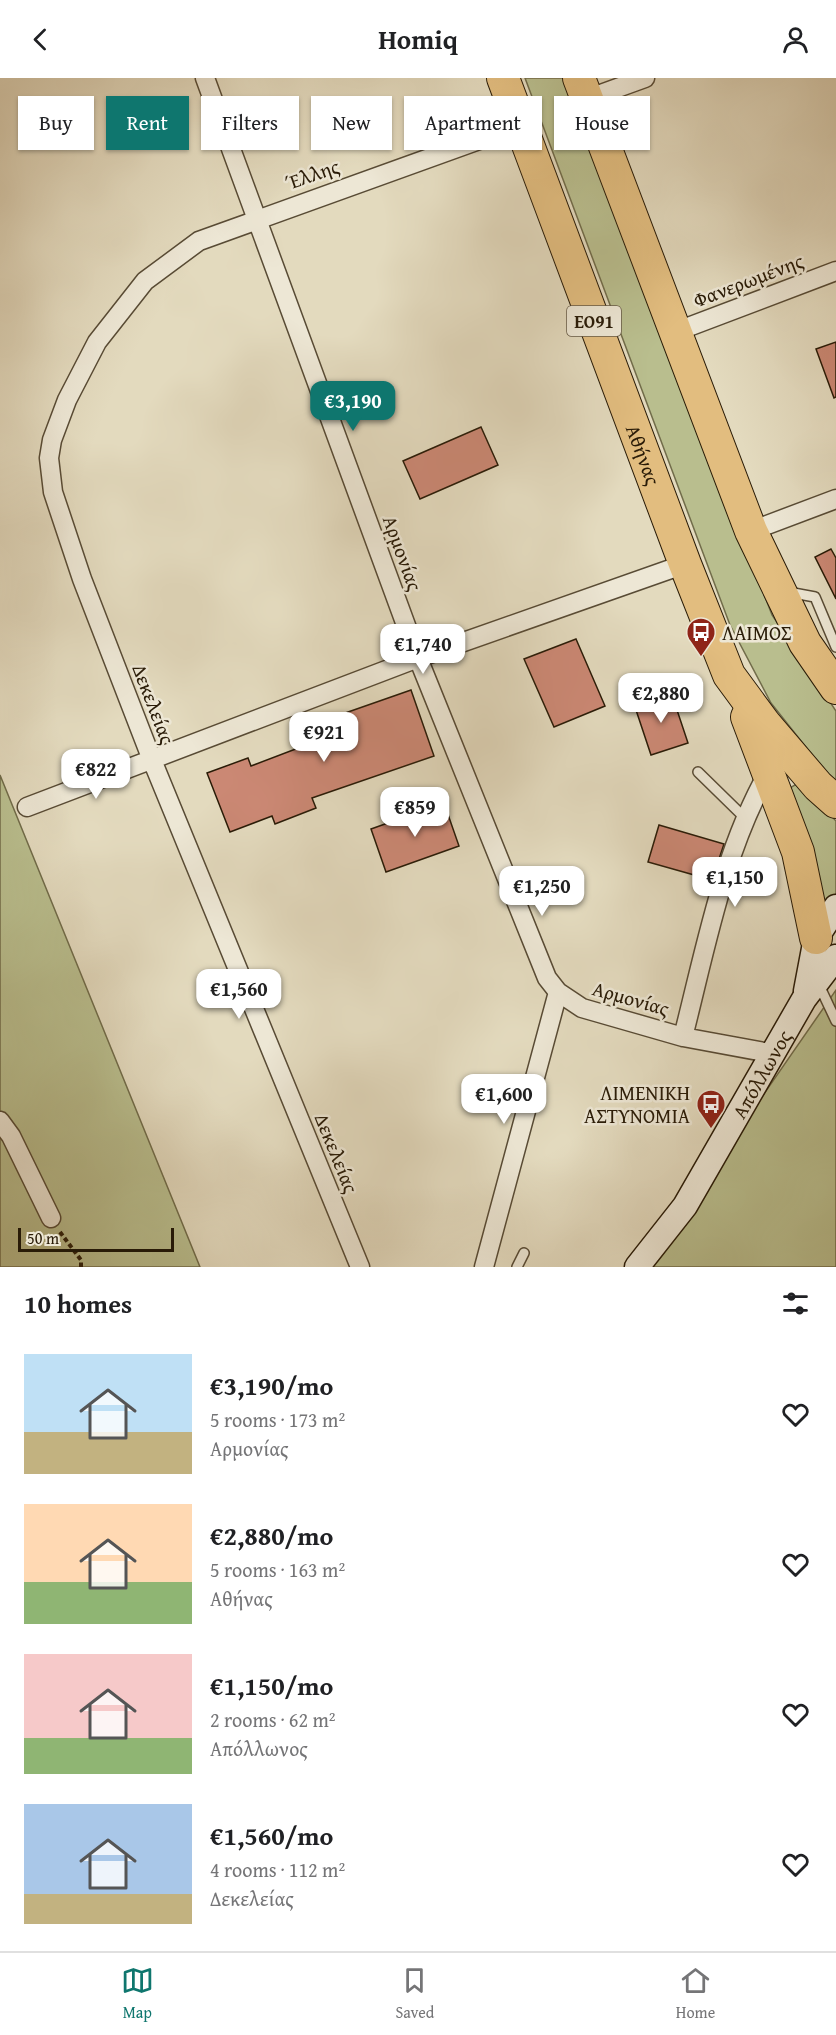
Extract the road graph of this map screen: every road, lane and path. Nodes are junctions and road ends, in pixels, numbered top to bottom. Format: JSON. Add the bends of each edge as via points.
{"nodes":[{"id":1,"x":205,"y":78,"type":"edge"},
{"id":2,"x":503,"y":78,"type":"edge"},
{"id":3,"x":645,"y":78,"type":"edge"},
{"id":4,"x":583,"y":89,"type":"edge"},
{"id":5,"x":510,"y":96,"type":"edge"},
{"id":6,"x":450,"y":150,"type":"edge"},
{"id":7,"x":530,"y":150,"type":"edge"},
{"id":8,"x":255,"y":219,"type":"junction"},
{"id":9,"x":836,"y":271,"type":"edge"},
{"id":10,"x":675,"y":332,"type":"junction"},
{"id":11,"x":836,"y":499,"type":"edge"},
{"id":12,"x":751,"y":531,"type":"junction"},
{"id":13,"x":685,"y":564,"type":"junction"},
{"id":14,"x":780,"y":590,"type":"junction"},
{"id":15,"x":836,"y":647,"type":"edge"},
{"id":16,"x":418,"y":658,"type":"junction"},
{"id":17,"x":729,"y":675,"type":"junction"},
{"id":18,"x":832,"y":677,"type":"edge"},
{"id":19,"x":152,"y":760,"type":"junction"},
{"id":20,"x":769,"y":771,"type":"junction"},
{"id":21,"x":698,"y":772,"type":"dead end"},
{"id":22,"x":836,"y":802,"type":"edge"},
{"id":23,"x":27,"y":807,"type":"dead end"},
{"id":24,"x":745,"y":818,"type":"junction"},
{"id":25,"x":836,"y":907,"type":"edge"},
{"id":26,"x":826,"y":947,"type":"edge"},
{"id":27,"x":811,"y":989,"type":"junction"},
{"id":28,"x":558,"y":992,"type":"junction"},
{"id":29,"x":836,"y":1021,"type":"edge"},
{"id":30,"x":683,"y":1037,"type":"junction"},
{"id":31,"x":775,"y":1054,"type":"junction"},
{"id":32,"x":0,"y":1120,"type":"edge"},
{"id":33,"x":51,"y":1218,"type":"joint"},
{"id":34,"x":524,"y":1253,"type":"dead end"},
{"id":35,"x":81,"y":1267,"type":"edge"},
{"id":36,"x":360,"y":1267,"type":"edge"},
{"id":37,"x":484,"y":1267,"type":"edge"},
{"id":38,"x":517,"y":1267,"type":"edge"},
{"id":39,"x":637,"y":1267,"type":"edge"}],
"edges":[{"from":1,"to":8,"type":"street","name":"Αρμονίας"},
{"from":2,"to":5,"type":"highway","name":"Αθήνας","number":"ΕΟ91"},
{"from":3,"to":4,"type":"street"},
{"from":4,"to":10,"type":"highway"},
{"from":6,"to":8,"type":"street","name":"Έλλης"},
{"from":7,"to":13,"type":"highway","name":"Αθήνας","number":"ΕΟ91"},
{"from":8,"to":16,"type":"street","name":"Αρμονίας"},
{"from":8,"to":19,"type":"street","name":"Δεκελείας","via":[[199,241],[145,281],[97,342],[67,400],[52,440],[49,458],[53,492]]},
{"from":9,"to":10,"type":"street","name":"Φανερωμένης"},
{"from":10,"to":12,"type":"highway"},
{"from":11,"to":12,"type":"street"},
{"from":12,"to":14,"type":"highway"},
{"from":13,"to":16,"type":"street"},
{"from":13,"to":17,"type":"highway","name":"Αθήνας","number":"ΕΟ91"},
{"from":14,"to":15,"type":"lane","via":[[815,597]]},
{"from":14,"to":18,"type":"highway","via":[[805,643]]},
{"from":16,"to":19,"type":"street"},
{"from":16,"to":28,"type":"street","name":"Αρμονίας","via":[[547,978]]},
{"from":17,"to":20,"type":"highway"},
{"from":17,"to":22,"type":"highway","name":"Αθήνας","number":"ΕΟ91","via":[[765,724]]},
{"from":19,"to":23,"type":"street"},
{"from":19,"to":36,"type":"street","name":"Δεκελείας"},
{"from":20,"to":24,"type":"street"},
{"from":20,"to":26,"type":"highway"},
{"from":21,"to":24,"type":"lane"},
{"from":24,"to":30,"type":"street","via":[[724,879]]},
{"from":25,"to":26,"type":"street"},
{"from":26,"to":27,"type":"street","name":"Απόλλωνος"},
{"from":27,"to":29,"type":"lane","via":[[820,992]]},
{"from":27,"to":31,"type":"street","name":"Απόλλωνος"},
{"from":28,"to":30,"type":"street","name":"Αρμονίας","via":[[582,1008]]},
{"from":28,"to":37,"type":"street"},
{"from":30,"to":31,"type":"street","name":"Αρμονίας"},
{"from":31,"to":39,"type":"street","name":"Απόλλωνος","via":[[685,1206]]},
{"from":32,"to":33,"type":"street"},
{"from":33,"to":35,"type":"path","via":[[81,1260]]},
{"from":34,"to":38,"type":"lane"}]}
